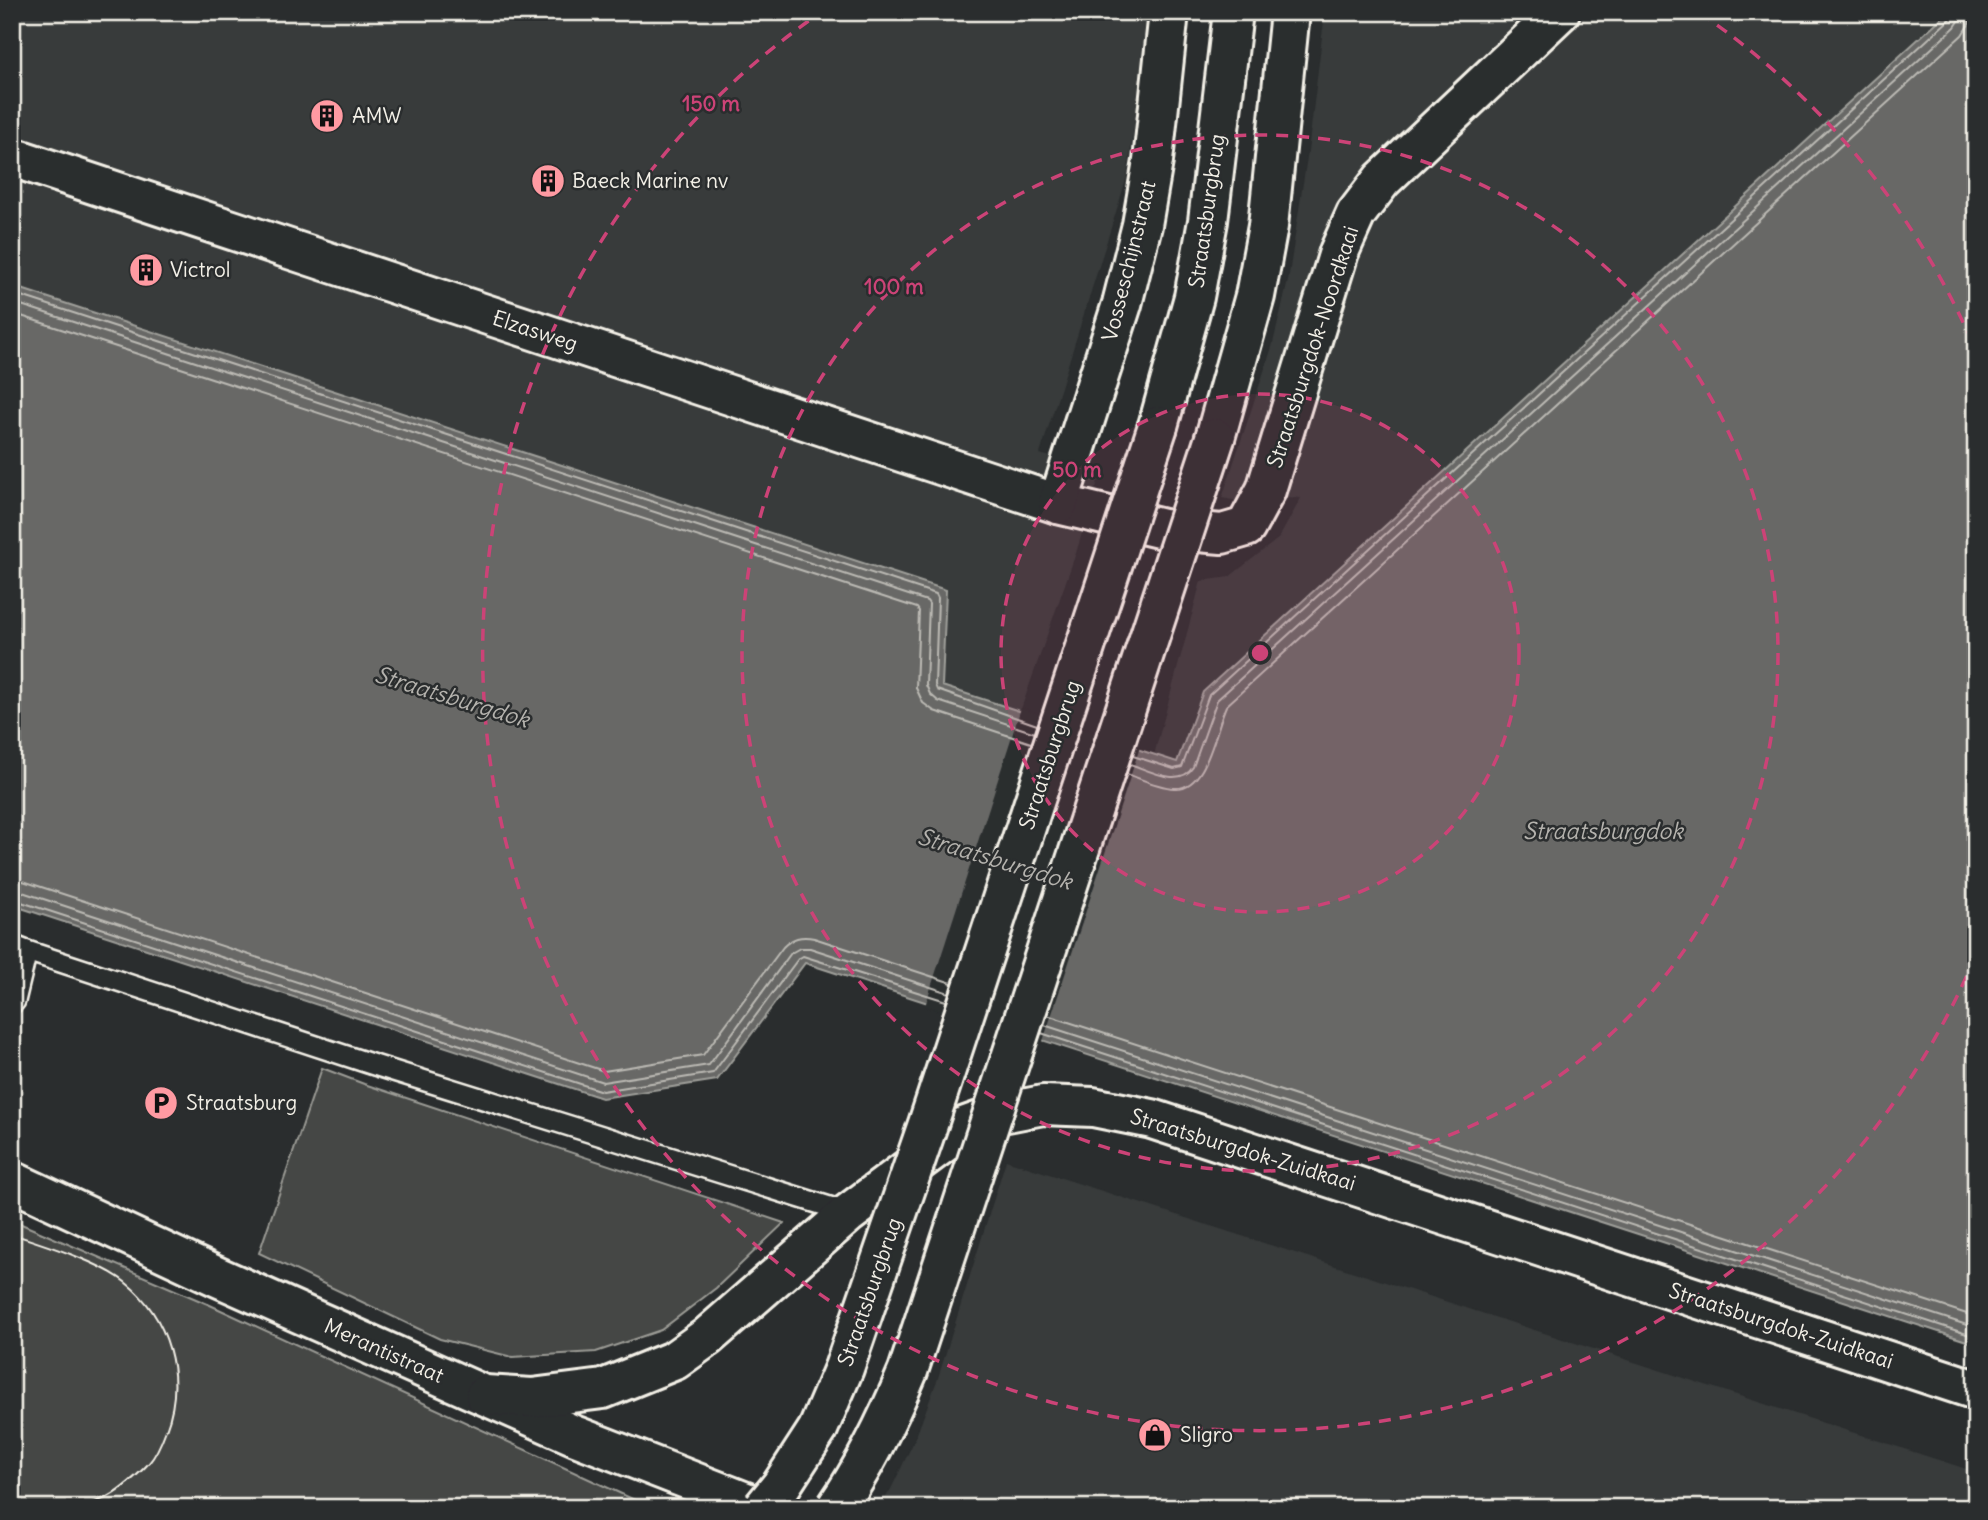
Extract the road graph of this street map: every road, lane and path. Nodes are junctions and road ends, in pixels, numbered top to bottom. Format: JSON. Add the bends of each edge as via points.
{"nodes":[{"id":1,"x":1169,"y":12,"type":"edge"},
{"id":2,"x":1233,"y":12,"type":"edge"},
{"id":3,"x":1290,"y":12,"type":"edge"},
{"id":4,"x":1560,"y":12,"type":"edge"},
{"id":5,"x":12,"y":157,"type":"edge"},
{"id":6,"x":1058,"y":503,"type":"junction"},
{"id":7,"x":20,"y":948,"type":"edge"},
{"id":8,"x":12,"y":1004,"type":"edge"},
{"id":9,"x":12,"y":1181,"type":"edge"},
{"id":10,"x":849,"y":1213,"type":"junction"},
{"id":11,"x":1976,"y":1390,"type":"edge"},
{"id":12,"x":485,"y":1395,"type":"junction"},
{"id":13,"x":762,"y":1508,"type":"edge"},
{"id":14,"x":836,"y":1508,"type":"edge"}],
"edges":[{"from":1,"to":6,"type":"street","name":"Vosseschijnstraat","via":[[1142,225],[1122,304]]},
{"from":2,"to":13,"type":"street","name":"Straatsburgbrug","bridge":true,"via":[[1209,221],[1194,297],[1158,426],[844,1368],[818,1429]]},
{"from":3,"to":14,"type":"street","bridge":true,"via":[[1268,226],[1252,309],[1215,438],[908,1371],[884,1428]]},
{"from":4,"to":6,"type":"street","name":"Straatsburgdok-Noordkaai","via":[[1382,180],[1356,214],[1339,252],[1266,490],[1246,527],[1222,534],[1163,529]]},
{"from":5,"to":6,"type":"street","name":"Elzasweg"},
{"from":7,"to":8,"type":"lane"},
{"from":7,"to":10,"type":"lane","via":[[372,1065]]},
{"from":9,"to":12,"type":"street","name":"Merantistraat"},
{"from":10,"to":11,"type":"street","name":"Straatsburgdok-Zuidkaai","via":[[966,1126],[1044,1105],[1093,1107],[1152,1119]]},
{"from":10,"to":12,"type":"street","name":"Straatsburgdok-Zuidkaai","via":[[675,1360],[603,1389],[532,1398]]},
{"from":12,"to":13,"type":"street","name":"Merantistraat","via":[[576,1436]]}]}
